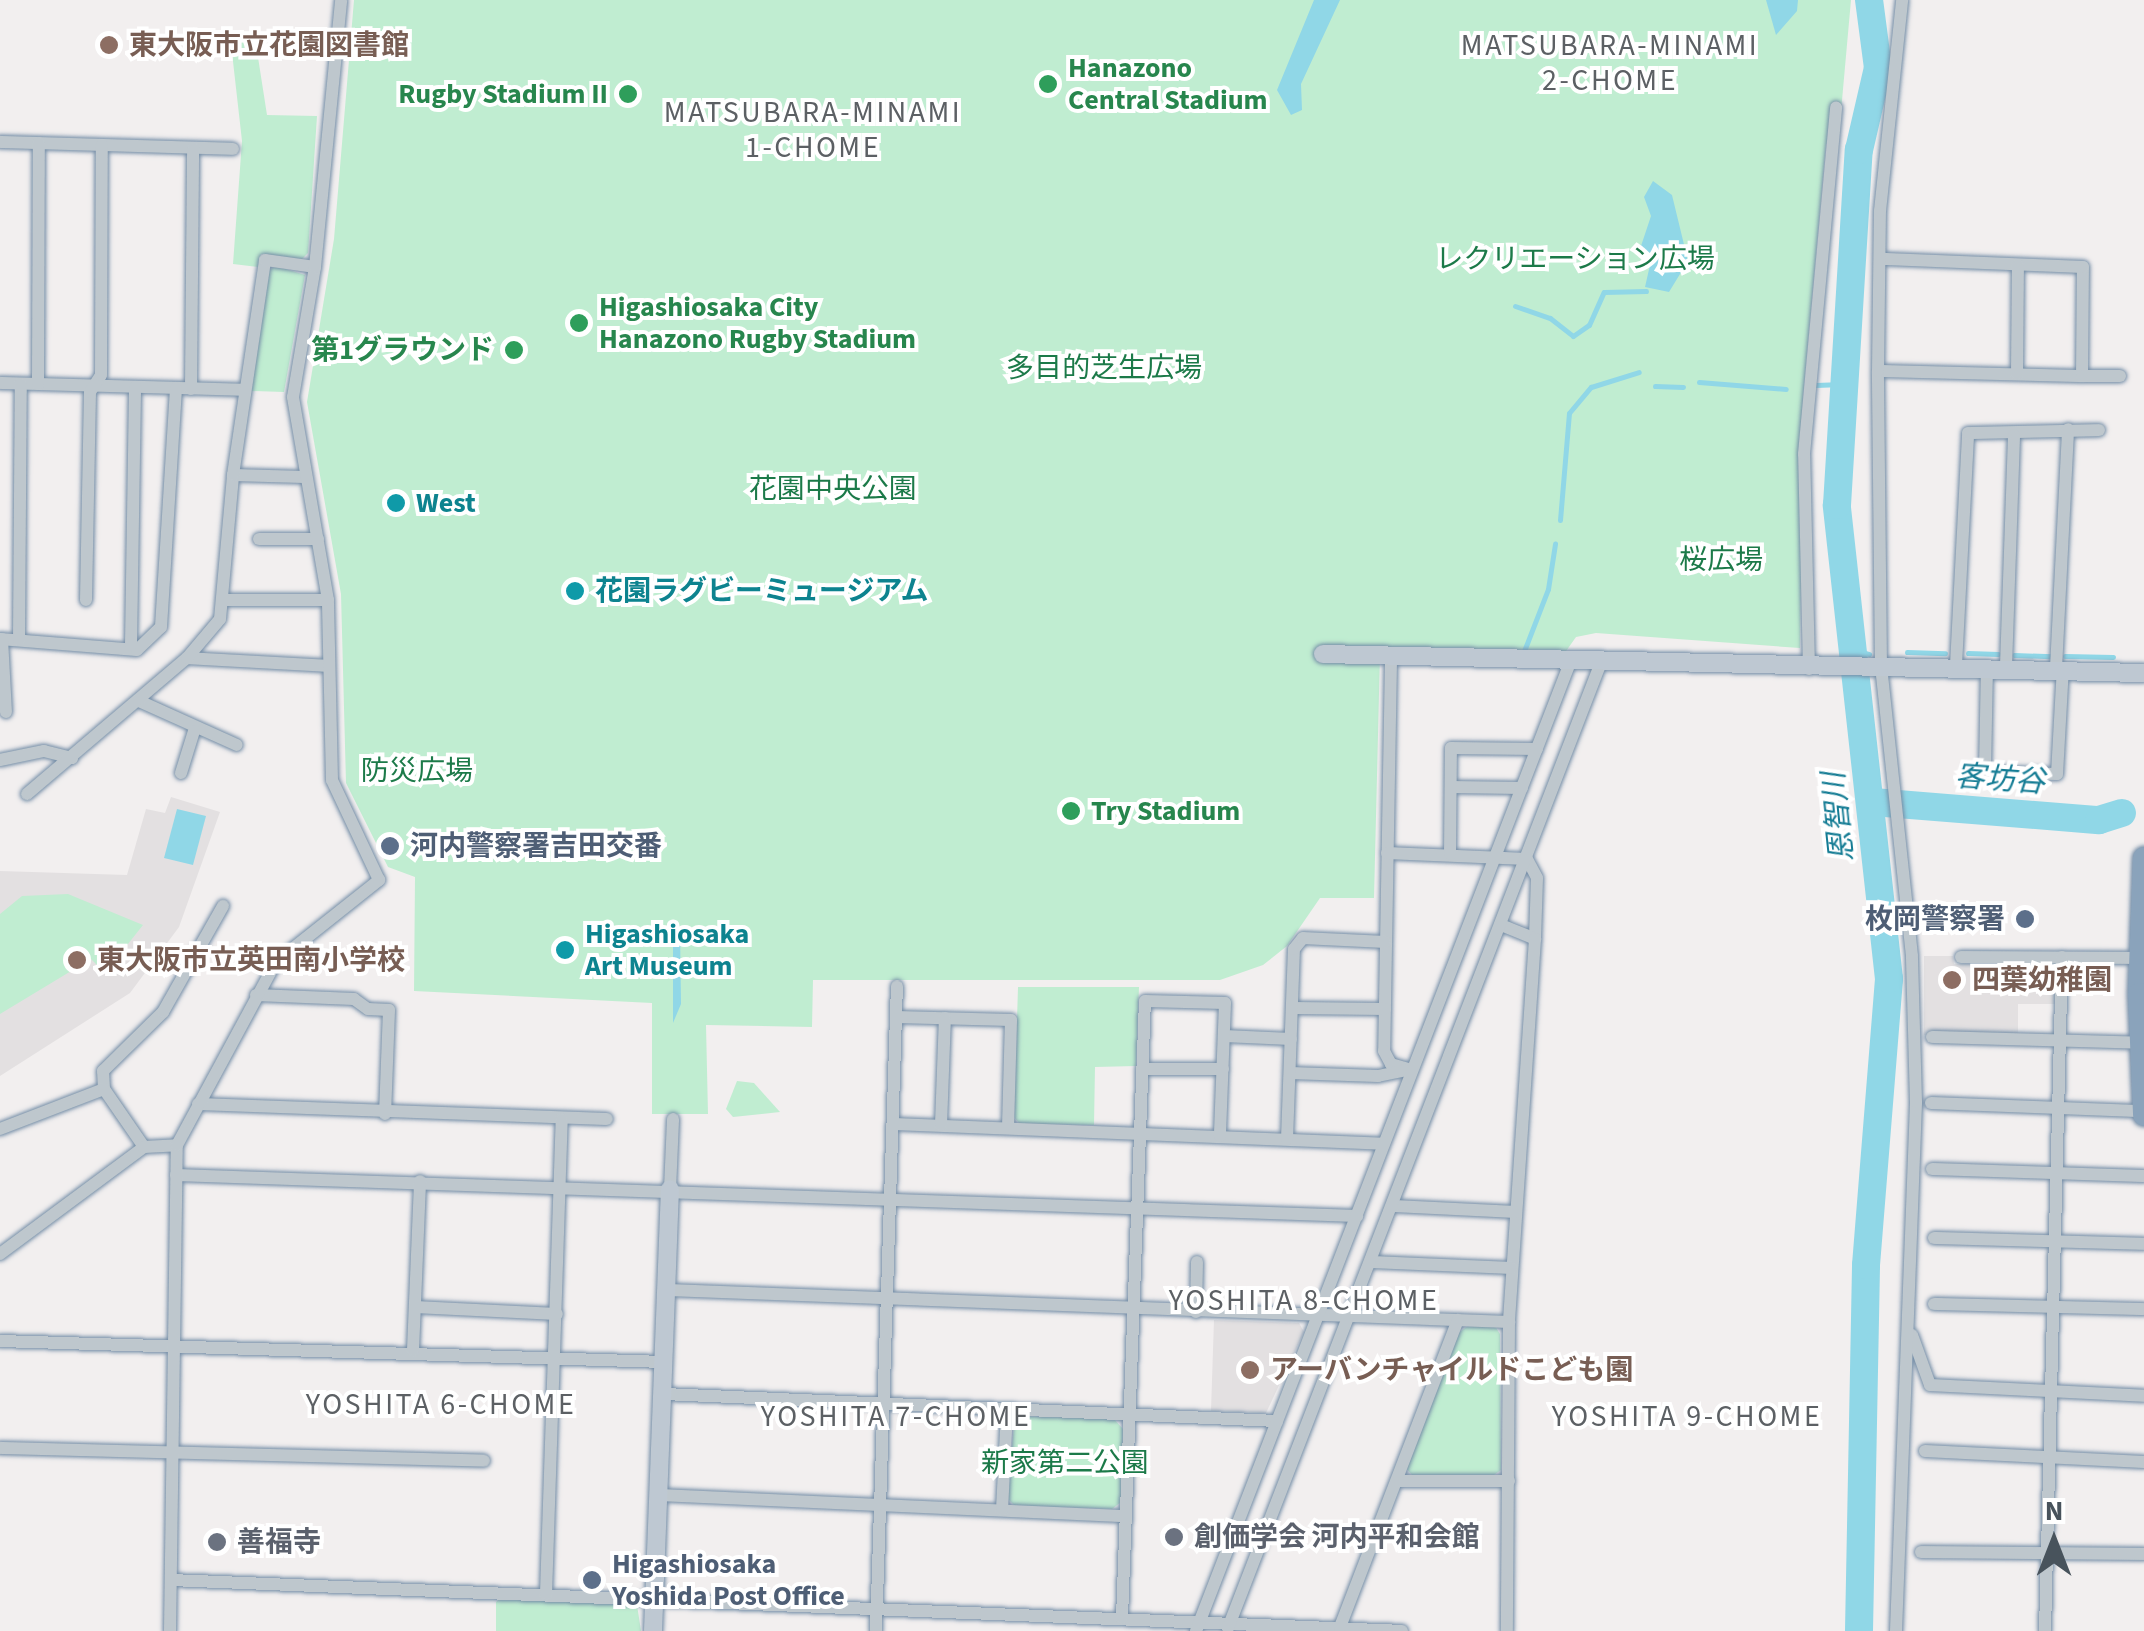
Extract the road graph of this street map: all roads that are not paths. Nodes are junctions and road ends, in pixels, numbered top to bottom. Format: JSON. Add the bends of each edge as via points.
{"nodes":[{"id":1,"x":340,"y":0,"type":"edge"},
{"id":2,"x":1902,"y":0,"type":"edge"},
{"id":3,"x":1836,"y":107,"type":"dead end"},
{"id":4,"x":0,"y":142,"type":"edge"},
{"id":5,"x":39,"y":143,"type":"junction"},
{"id":6,"x":102,"y":145,"type":"junction"},
{"id":7,"x":193,"y":148,"type":"junction"},
{"id":8,"x":233,"y":149,"type":"dead end"},
{"id":9,"x":1880,"y":259,"type":"junction"},
{"id":10,"x":2018,"y":264,"type":"junction"},
{"id":11,"x":315,"y":268,"type":"junction"},
{"id":12,"x":1878,"y":371,"type":"junction"},
{"id":13,"x":2017,"y":374,"type":"junction"},
{"id":14,"x":2082,"y":376,"type":"junction"},
{"id":15,"x":2120,"y":376,"type":"dead end"},
{"id":16,"x":0,"y":383,"type":"edge"},
{"id":17,"x":20,"y":384,"type":"junction"},
{"id":18,"x":38,"y":384,"type":"junction"},
{"id":19,"x":95,"y":386,"type":"junction"},
{"id":20,"x":135,"y":388,"type":"junction"},
{"id":21,"x":176,"y":388,"type":"junction"},
{"id":22,"x":191,"y":388,"type":"junction"},
{"id":23,"x":245,"y":390,"type":"junction"},
{"id":24,"x":2068,"y":429,"type":"junction"},
{"id":25,"x":2098,"y":430,"type":"dead end"},
{"id":26,"x":2014,"y":435,"type":"junction"},
{"id":27,"x":233,"y":476,"type":"junction"},
{"id":28,"x":304,"y":477,"type":"junction"},
{"id":29,"x":259,"y":538,"type":"dead end"},
{"id":30,"x":318,"y":539,"type":"junction"},
{"id":31,"x":86,"y":600,"type":"dead end"},
{"id":32,"x":223,"y":600,"type":"junction"},
{"id":33,"x":328,"y":600,"type":"junction"},
{"id":34,"x":1,"y":639,"type":"edge"},
{"id":35,"x":19,"y":640,"type":"junction"},
{"id":36,"x":131,"y":646,"type":"junction"},
{"id":37,"x":1323,"y":654,"type":"dead end"},
{"id":38,"x":187,"y":658,"type":"junction"},
{"id":39,"x":1392,"y":660,"type":"junction"},
{"id":40,"x":1571,"y":660,"type":"junction"},
{"id":41,"x":1602,"y":660,"type":"junction"},
{"id":42,"x":1956,"y":665,"type":"junction"},
{"id":43,"x":328,"y":666,"type":"junction"},
{"id":44,"x":1996,"y":666,"type":"junction"},
{"id":45,"x":1877,"y":668,"type":"junction"},
{"id":46,"x":2060,"y":668,"type":"junction"},
{"id":47,"x":1814,"y":670,"type":"junction"},
{"id":48,"x":2144,"y":673,"type":"edge"},
{"id":49,"x":139,"y":702,"type":"junction"},
{"id":50,"x":6,"y":712,"type":"dead end"},
{"id":51,"x":194,"y":731,"type":"junction"},
{"id":52,"x":237,"y":745,"type":"dead end"},
{"id":53,"x":1536,"y":749,"type":"junction"},
{"id":54,"x":72,"y":758,"type":"junction"},
{"id":55,"x":0,"y":760,"type":"edge"},
{"id":56,"x":181,"y":773,"type":"dead end"},
{"id":57,"x":1451,"y":786,"type":"junction"},
{"id":58,"x":1522,"y":788,"type":"junction"},
{"id":59,"x":28,"y":794,"type":"dead end"},
{"id":60,"x":1386,"y":854,"type":"junction"},
{"id":61,"x":1450,"y":854,"type":"junction"},
{"id":62,"x":1497,"y":854,"type":"junction"},
{"id":63,"x":2144,"y":858,"type":"edge"},
{"id":64,"x":1527,"y":859,"type":"junction"},
{"id":65,"x":2143,"y":888,"type":"edge"},
{"id":66,"x":223,"y":906,"type":"dead end"},
{"id":67,"x":1502,"y":925,"type":"junction"},
{"id":68,"x":1535,"y":939,"type":"junction"},
{"id":69,"x":1385,"y":942,"type":"junction"},
{"id":70,"x":1961,"y":957,"type":"dead end"},
{"id":71,"x":2062,"y":957,"type":"junction"},
{"id":72,"x":2141,"y":958,"type":"edge"},
{"id":73,"x":897,"y":986,"type":"dead end"},
{"id":74,"x":256,"y":995,"type":"junction"},
{"id":75,"x":1293,"y":1008,"type":"junction"},
{"id":76,"x":1385,"y":1009,"type":"junction"},
{"id":77,"x":896,"y":1016,"type":"junction"},
{"id":78,"x":945,"y":1018,"type":"junction"},
{"id":79,"x":1224,"y":1036,"type":"junction"},
{"id":80,"x":1932,"y":1037,"type":"dead end"},
{"id":81,"x":1292,"y":1039,"type":"junction"},
{"id":82,"x":2060,"y":1040,"type":"junction"},
{"id":83,"x":2141,"y":1042,"type":"edge"},
{"id":84,"x":1142,"y":1068,"type":"junction"},
{"id":85,"x":1223,"y":1069,"type":"junction"},
{"id":86,"x":1409,"y":1069,"type":"junction"},
{"id":87,"x":1290,"y":1073,"type":"junction"},
{"id":88,"x":104,"y":1089,"type":"junction"},
{"id":89,"x":1931,"y":1103,"type":"dead end"},
{"id":90,"x":198,"y":1104,"type":"junction"},
{"id":91,"x":2058,"y":1106,"type":"junction"},
{"id":92,"x":2144,"y":1112,"type":"edge"},
{"id":93,"x":385,"y":1114,"type":"junction"},
{"id":94,"x":562,"y":1119,"type":"junction"},
{"id":95,"x":607,"y":1120,"type":"dead end"},
{"id":96,"x":672,"y":1120,"type":"dead end"},
{"id":97,"x":894,"y":1124,"type":"junction"},
{"id":98,"x":941,"y":1125,"type":"junction"},
{"id":99,"x":1008,"y":1128,"type":"junction"},
{"id":100,"x":0,"y":1130,"type":"edge"},
{"id":101,"x":1140,"y":1134,"type":"junction"},
{"id":102,"x":1220,"y":1136,"type":"junction"},
{"id":103,"x":1287,"y":1139,"type":"junction"},
{"id":104,"x":1384,"y":1144,"type":"junction"},
{"id":105,"x":176,"y":1145,"type":"junction"},
{"id":106,"x":144,"y":1147,"type":"junction"},
{"id":107,"x":1932,"y":1169,"type":"dead end"},
{"id":108,"x":2057,"y":1173,"type":"junction"},
{"id":109,"x":176,"y":1175,"type":"junction"},
{"id":110,"x":2144,"y":1176,"type":"edge"},
{"id":111,"x":420,"y":1181,"type":"junction"},
{"id":112,"x":560,"y":1185,"type":"junction"},
{"id":113,"x":670,"y":1189,"type":"junction"},
{"id":114,"x":894,"y":1197,"type":"junction"},
{"id":115,"x":1394,"y":1206,"type":"junction"},
{"id":116,"x":1138,"y":1207,"type":"junction"},
{"id":117,"x":1516,"y":1212,"type":"junction"},
{"id":118,"x":1357,"y":1216,"type":"junction"},
{"id":119,"x":1934,"y":1238,"type":"dead end"},
{"id":120,"x":2054,"y":1242,"type":"junction"},
{"id":121,"x":2144,"y":1244,"type":"edge"},
{"id":122,"x":0,"y":1254,"type":"edge"},
{"id":123,"x":1197,"y":1262,"type":"dead end"},
{"id":124,"x":1372,"y":1262,"type":"junction"},
{"id":125,"x":1512,"y":1268,"type":"junction"},
{"id":126,"x":668,"y":1290,"type":"junction"},
{"id":127,"x":890,"y":1299,"type":"junction"},
{"id":128,"x":1934,"y":1304,"type":"dead end"},
{"id":129,"x":2052,"y":1306,"type":"junction"},
{"id":130,"x":415,"y":1307,"type":"junction"},
{"id":131,"x":2144,"y":1309,"type":"edge"},
{"id":132,"x":1134,"y":1310,"type":"junction"},
{"id":133,"x":1196,"y":1312,"type":"junction"},
{"id":134,"x":557,"y":1314,"type":"junction"},
{"id":135,"x":1318,"y":1318,"type":"junction"},
{"id":136,"x":1349,"y":1318,"type":"junction"},
{"id":137,"x":1458,"y":1320,"type":"junction"},
{"id":138,"x":1509,"y":1322,"type":"junction"},
{"id":139,"x":1910,"y":1330,"type":"junction"},
{"id":140,"x":0,"y":1342,"type":"edge"},
{"id":141,"x":174,"y":1346,"type":"junction"},
{"id":142,"x":413,"y":1350,"type":"junction"},
{"id":143,"x":556,"y":1357,"type":"junction"},
{"id":144,"x":664,"y":1362,"type":"junction"},
{"id":145,"x":2050,"y":1392,"type":"junction"},
{"id":146,"x":664,"y":1394,"type":"junction"},
{"id":147,"x":2144,"y":1396,"type":"edge"},
{"id":148,"x":884,"y":1404,"type":"junction"},
{"id":149,"x":1007,"y":1410,"type":"junction"},
{"id":150,"x":1130,"y":1415,"type":"junction"},
{"id":151,"x":1277,"y":1421,"type":"junction"},
{"id":152,"x":0,"y":1448,"type":"edge"},
{"id":153,"x":172,"y":1451,"type":"junction"},
{"id":154,"x":1925,"y":1451,"type":"dead end"},
{"id":155,"x":2049,"y":1458,"type":"junction"},
{"id":156,"x":484,"y":1461,"type":"dead end"},
{"id":157,"x":2144,"y":1462,"type":"edge"},
{"id":158,"x":1397,"y":1481,"type":"junction"},
{"id":159,"x":1509,"y":1481,"type":"junction"},
{"id":160,"x":660,"y":1496,"type":"junction"},
{"id":161,"x":881,"y":1506,"type":"junction"},
{"id":162,"x":1002,"y":1510,"type":"junction"},
{"id":163,"x":1126,"y":1516,"type":"junction"},
{"id":164,"x":1922,"y":1552,"type":"dead end"},
{"id":165,"x":2048,"y":1553,"type":"junction"},
{"id":166,"x":2144,"y":1554,"type":"edge"},
{"id":167,"x":171,"y":1580,"type":"junction"},
{"id":168,"x":546,"y":1594,"type":"junction"},
{"id":169,"x":655,"y":1599,"type":"junction"},
{"id":170,"x":877,"y":1609,"type":"junction"},
{"id":171,"x":1122,"y":1618,"type":"junction"},
{"id":172,"x":1198,"y":1626,"type":"edge"},
{"id":173,"x":1228,"y":1627,"type":"edge"},
{"id":174,"x":1340,"y":1627,"type":"junction"},
{"id":175,"x":170,"y":1631,"type":"edge"},
{"id":176,"x":654,"y":1631,"type":"edge"},
{"id":177,"x":876,"y":1631,"type":"edge"},
{"id":178,"x":1402,"y":1631,"type":"edge"},
{"id":179,"x":1507,"y":1631,"type":"edge"},
{"id":180,"x":1896,"y":1631,"type":"edge"},
{"id":181,"x":2045,"y":1631,"type":"edge"}],
"edges":[{"from":1,"to":11,"type":"street"},
{"from":2,"to":9,"type":"street"},
{"from":3,"to":47,"type":"street","via":[[1804,454]]},
{"from":4,"to":5,"type":"street"},
{"from":5,"to":6,"type":"street"},
{"from":5,"to":18,"type":"street"},
{"from":6,"to":7,"type":"street"},
{"from":6,"to":19,"type":"street","via":[[102,375]]},
{"from":7,"to":8,"type":"street"},
{"from":7,"to":22,"type":"street"},
{"from":9,"to":10,"type":"street"},
{"from":9,"to":12,"type":"street"},
{"from":10,"to":13,"type":"street"},
{"from":10,"to":14,"type":"street","via":[[2083,267]]},
{"from":11,"to":23,"type":"street","via":[[265,260]]},
{"from":11,"to":28,"type":"street","via":[[293,397]]},
{"from":12,"to":13,"type":"street"},
{"from":12,"to":45,"type":"street"},
{"from":13,"to":14,"type":"street"},
{"from":14,"to":15,"type":"street"},
{"from":16,"to":17,"type":"street"},
{"from":17,"to":18,"type":"street"},
{"from":17,"to":35,"type":"street"},
{"from":18,"to":19,"type":"street"},
{"from":19,"to":20,"type":"street"},
{"from":19,"to":31,"type":"street"},
{"from":20,"to":21,"type":"street"},
{"from":20,"to":36,"type":"street"},
{"from":21,"to":22,"type":"street"},
{"from":21,"to":36,"type":"street","via":[[161,627],[137,650]]},
{"from":22,"to":23,"type":"street"},
{"from":23,"to":27,"type":"street"},
{"from":24,"to":25,"type":"street"},
{"from":24,"to":26,"type":"street"},
{"from":24,"to":46,"type":"street"},
{"from":26,"to":42,"type":"street","via":[[1968,432]]},
{"from":26,"to":44,"type":"street"},
{"from":27,"to":28,"type":"street"},
{"from":27,"to":32,"type":"street"},
{"from":28,"to":30,"type":"street"},
{"from":29,"to":30,"type":"street"},
{"from":30,"to":33,"type":"street"},
{"from":32,"to":33,"type":"street"},
{"from":32,"to":38,"type":"street","via":[[220,620]]},
{"from":33,"to":43,"type":"street"},
{"from":34,"to":35,"type":"street"},
{"from":34,"to":50,"type":"street"},
{"from":35,"to":36,"type":"street"},
{"from":37,"to":39,"type":"street"},
{"from":38,"to":43,"type":"street"},
{"from":38,"to":49,"type":"street"},
{"from":39,"to":40,"type":"street"},
{"from":39,"to":60,"type":"street"},
{"from":40,"to":41,"type":"street"},
{"from":40,"to":53,"type":"street"},
{"from":41,"to":47,"type":"street"},
{"from":41,"to":64,"type":"street"},
{"from":42,"to":44,"type":"street"},
{"from":42,"to":45,"type":"street"},
{"from":43,"to":74,"type":"street","via":[[332,780],[379,880],[276,962]]},
{"from":44,"to":46,"type":"street"},
{"from":44,"to":46,"type":"street","via":[[1985,772],[2021,774],[2056,774]]},
{"from":45,"to":47,"type":"street"},
{"from":45,"to":139,"type":"street","via":[[1897,794],[1915,1036]]},
{"from":46,"to":48,"type":"street"},
{"from":49,"to":51,"type":"street"},
{"from":49,"to":54,"type":"street"},
{"from":51,"to":52,"type":"street"},
{"from":51,"to":56,"type":"street"},
{"from":53,"to":57,"type":"street","via":[[1451,748]]},
{"from":53,"to":58,"type":"street"},
{"from":54,"to":55,"type":"street","via":[[44,751]]},
{"from":54,"to":59,"type":"street"},
{"from":57,"to":58,"type":"street"},
{"from":57,"to":61,"type":"street"},
{"from":58,"to":62,"type":"street"},
{"from":60,"to":61,"type":"street"},
{"from":60,"to":69,"type":"street"},
{"from":61,"to":62,"type":"street"},
{"from":62,"to":64,"type":"street"},
{"from":62,"to":86,"type":"street"},
{"from":63,"to":65,"type":"highway"},
{"from":64,"to":67,"type":"street"},
{"from":64,"to":68,"type":"street","via":[[1537,878]]},
{"from":65,"to":72,"type":"highway"},
{"from":66,"to":88,"type":"street","via":[[164,1012],[103,1071]]},
{"from":67,"to":68,"type":"street"},
{"from":67,"to":115,"type":"street"},
{"from":68,"to":117,"type":"street"},
{"from":69,"to":75,"type":"street","via":[[1303,938],[1294,949]]},
{"from":69,"to":76,"type":"street"},
{"from":70,"to":71,"type":"street"},
{"from":71,"to":72,"type":"street"},
{"from":71,"to":82,"type":"street"},
{"from":72,"to":83,"type":"highway"},
{"from":73,"to":77,"type":"street"},
{"from":74,"to":90,"type":"street"},
{"from":74,"to":93,"type":"street","via":[[354,1000],[389,1010]]},
{"from":75,"to":76,"type":"street"},
{"from":75,"to":81,"type":"street"},
{"from":76,"to":86,"type":"street","via":[[1384,1052],[1392,1064]]},
{"from":77,"to":78,"type":"street"},
{"from":77,"to":97,"type":"street"},
{"from":78,"to":98,"type":"street"},
{"from":78,"to":99,"type":"street","via":[[1011,1020]]},
{"from":79,"to":81,"type":"street"},
{"from":79,"to":84,"type":"street","via":[[1226,1003],[1144,1002]]},
{"from":79,"to":85,"type":"street"},
{"from":80,"to":82,"type":"street"},
{"from":81,"to":87,"type":"street"},
{"from":82,"to":83,"type":"street"},
{"from":82,"to":91,"type":"street"},
{"from":83,"to":92,"type":"highway"},
{"from":84,"to":85,"type":"street"},
{"from":84,"to":101,"type":"street"},
{"from":85,"to":102,"type":"street"},
{"from":86,"to":87,"type":"street","via":[[1378,1076]]},
{"from":86,"to":104,"type":"street"},
{"from":87,"to":103,"type":"street"},
{"from":88,"to":100,"type":"street"},
{"from":88,"to":106,"type":"street"},
{"from":89,"to":91,"type":"street"},
{"from":90,"to":93,"type":"street"},
{"from":90,"to":105,"type":"street"},
{"from":91,"to":92,"type":"street"},
{"from":91,"to":108,"type":"street"},
{"from":93,"to":94,"type":"street"},
{"from":94,"to":95,"type":"street"},
{"from":94,"to":112,"type":"street"},
{"from":96,"to":113,"type":"street"},
{"from":97,"to":98,"type":"street"},
{"from":97,"to":114,"type":"street"},
{"from":98,"to":99,"type":"street"},
{"from":99,"to":101,"type":"street"},
{"from":101,"to":102,"type":"street"},
{"from":101,"to":116,"type":"street"},
{"from":102,"to":103,"type":"street"},
{"from":103,"to":104,"type":"street"},
{"from":104,"to":118,"type":"street"},
{"from":105,"to":106,"type":"street"},
{"from":105,"to":109,"type":"street"},
{"from":106,"to":122,"type":"street"},
{"from":107,"to":108,"type":"street"},
{"from":108,"to":110,"type":"street"},
{"from":108,"to":120,"type":"street"},
{"from":109,"to":111,"type":"street"},
{"from":109,"to":141,"type":"street"},
{"from":111,"to":112,"type":"street"},
{"from":111,"to":130,"type":"street"},
{"from":112,"to":113,"type":"street"},
{"from":112,"to":134,"type":"street"},
{"from":113,"to":114,"type":"street"},
{"from":113,"to":126,"type":"street"},
{"from":114,"to":116,"type":"street"},
{"from":114,"to":127,"type":"street"},
{"from":115,"to":117,"type":"street"},
{"from":115,"to":124,"type":"street"},
{"from":116,"to":118,"type":"street"},
{"from":116,"to":132,"type":"street"},
{"from":117,"to":125,"type":"street"},
{"from":118,"to":135,"type":"street"},
{"from":119,"to":120,"type":"street"},
{"from":120,"to":121,"type":"street"},
{"from":120,"to":129,"type":"street"},
{"from":123,"to":133,"type":"street"},
{"from":124,"to":125,"type":"street"},
{"from":124,"to":136,"type":"street"},
{"from":125,"to":138,"type":"street"},
{"from":126,"to":127,"type":"street"},
{"from":126,"to":144,"type":"street"},
{"from":127,"to":132,"type":"street"},
{"from":127,"to":148,"type":"street"},
{"from":128,"to":129,"type":"street"},
{"from":129,"to":131,"type":"street"},
{"from":129,"to":145,"type":"street"},
{"from":130,"to":134,"type":"street"},
{"from":130,"to":142,"type":"street"},
{"from":132,"to":133,"type":"street"},
{"from":132,"to":150,"type":"street"},
{"from":133,"to":135,"type":"street"},
{"from":134,"to":143,"type":"street"},
{"from":135,"to":136,"type":"street"},
{"from":135,"to":151,"type":"street"},
{"from":136,"to":137,"type":"street"},
{"from":136,"to":173,"type":"street"},
{"from":137,"to":138,"type":"street"},
{"from":137,"to":158,"type":"street"},
{"from":138,"to":159,"type":"street"},
{"from":139,"to":145,"type":"street","via":[[1930,1385]]},
{"from":139,"to":180,"type":"street"},
{"from":140,"to":141,"type":"street"},
{"from":141,"to":142,"type":"street","via":[[412,1356]]},
{"from":141,"to":153,"type":"street"},
{"from":142,"to":143,"type":"street"},
{"from":143,"to":144,"type":"street"},
{"from":143,"to":168,"type":"street"},
{"from":144,"to":146,"type":"street"},
{"from":145,"to":147,"type":"street"},
{"from":145,"to":155,"type":"street"},
{"from":146,"to":148,"type":"street"},
{"from":146,"to":160,"type":"street"},
{"from":148,"to":149,"type":"street"},
{"from":148,"to":161,"type":"street"},
{"from":149,"to":150,"type":"street"},
{"from":149,"to":162,"type":"street"},
{"from":150,"to":151,"type":"street"},
{"from":150,"to":163,"type":"street"},
{"from":151,"to":172,"type":"street"},
{"from":152,"to":153,"type":"street"},
{"from":153,"to":156,"type":"street"},
{"from":153,"to":167,"type":"street"},
{"from":154,"to":155,"type":"street"},
{"from":155,"to":157,"type":"street"},
{"from":155,"to":165,"type":"street"},
{"from":158,"to":159,"type":"street"},
{"from":158,"to":174,"type":"street"},
{"from":159,"to":179,"type":"street"},
{"from":160,"to":161,"type":"street"},
{"from":160,"to":169,"type":"street"},
{"from":161,"to":162,"type":"street"},
{"from":161,"to":170,"type":"street"},
{"from":162,"to":163,"type":"street"},
{"from":163,"to":171,"type":"street"},
{"from":164,"to":165,"type":"street"},
{"from":165,"to":166,"type":"street"},
{"from":165,"to":181,"type":"street"},
{"from":167,"to":168,"type":"street"},
{"from":167,"to":175,"type":"street"},
{"from":168,"to":169,"type":"street"},
{"from":169,"to":170,"type":"street"},
{"from":169,"to":176,"type":"street"},
{"from":170,"to":171,"type":"street"},
{"from":170,"to":177,"type":"street"},
{"from":171,"to":172,"type":"street"},
{"from":172,"to":173,"type":"street"},
{"from":173,"to":174,"type":"street"},
{"from":174,"to":178,"type":"street"}]}
